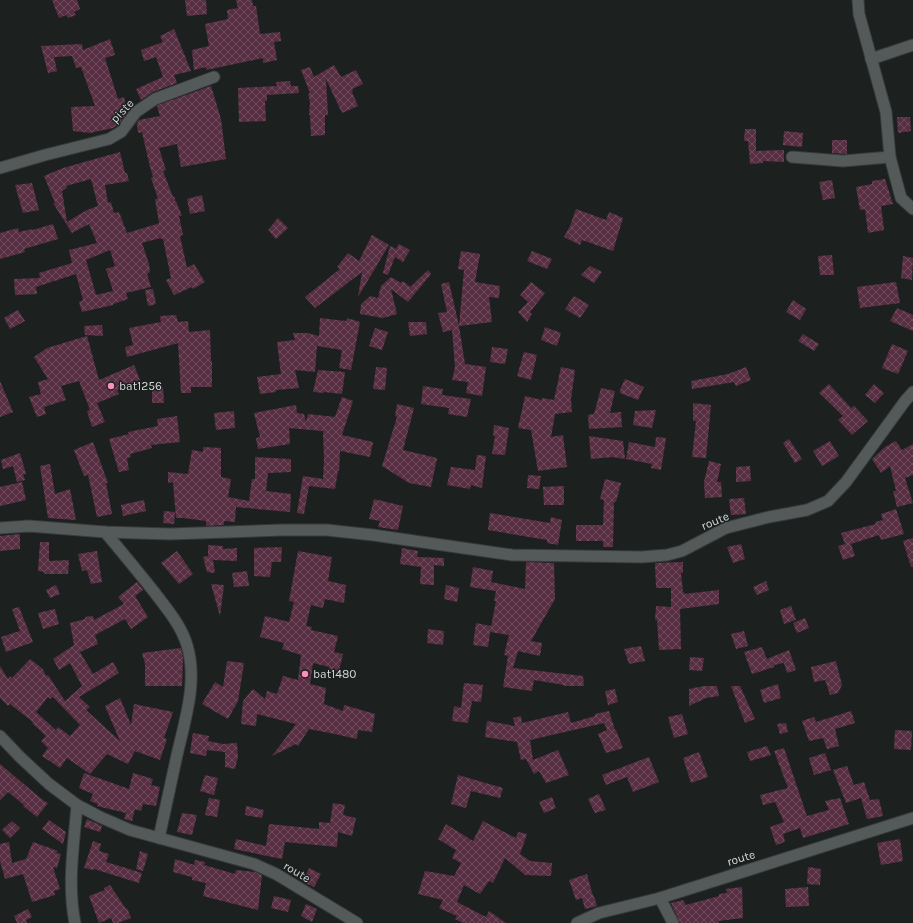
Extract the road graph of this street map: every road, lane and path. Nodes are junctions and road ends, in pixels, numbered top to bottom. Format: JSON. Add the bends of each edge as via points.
{"nodes":[{"id":1,"x":858,"y":0,"type":"edge"},
{"id":2,"x":913,"y":45,"type":"edge"},
{"id":3,"x":871,"y":60,"type":"junction"},
{"id":4,"x":214,"y":77,"type":"dead end"},
{"id":5,"x":792,"y":156,"type":"dead end"},
{"id":6,"x":890,"y":157,"type":"junction"},
{"id":7,"x":0,"y":168,"type":"edge"},
{"id":8,"x":913,"y":209,"type":"edge"},
{"id":9,"x":913,"y":392,"type":"edge"},
{"id":10,"x":0,"y":528,"type":"edge"},
{"id":11,"x":105,"y":532,"type":"junction"},
{"id":12,"x":0,"y":736,"type":"edge"},
{"id":13,"x":77,"y":805,"type":"junction"},
{"id":14,"x":913,"y":818,"type":"edge"},
{"id":15,"x":159,"y":838,"type":"junction"},
{"id":16,"x":660,"y":898,"type":"junction"},
{"id":17,"x":75,"y":923,"type":"edge"},
{"id":18,"x":357,"y":923,"type":"edge"},
{"id":19,"x":576,"y":923,"type":"edge"},
{"id":20,"x":673,"y":923,"type":"edge"}],
"edges":[{"from":1,"to":3,"type":"street"},
{"from":2,"to":3,"type":"street"},
{"from":3,"to":6,"type":"street","via":[[886,112]]},
{"from":4,"to":7,"type":"street","name":"piste","via":[[150,102],[136,112],[121,132],[109,139]]},
{"from":5,"to":6,"type":"street","via":[[843,161]]},
{"from":6,"to":8,"type":"street","via":[[901,198]]},
{"from":9,"to":11,"type":"street","name":"route","via":[[846,482],[828,501],[807,510],[726,528],[682,551],[667,555],[512,555],[373,534],[327,530],[170,534]]},
{"from":10,"to":11,"type":"street","name":"route","via":[[29,526]]},
{"from":11,"to":15,"type":"street","via":[[171,614],[187,644],[190,657],[190,700]]},
{"from":12,"to":13,"type":"street","name":"route","via":[[49,784]]},
{"from":13,"to":15,"type":"street","name":"route","via":[[100,818]]},
{"from":13,"to":17,"type":"street","via":[[71,884]]},
{"from":14,"to":16,"type":"street","name":"route"},
{"from":15,"to":18,"type":"street","name":"route","via":[[254,864],[276,874]]},
{"from":16,"to":19,"type":"street","name":"route","via":[[599,913]]},
{"from":16,"to":20,"type":"street"}]}
